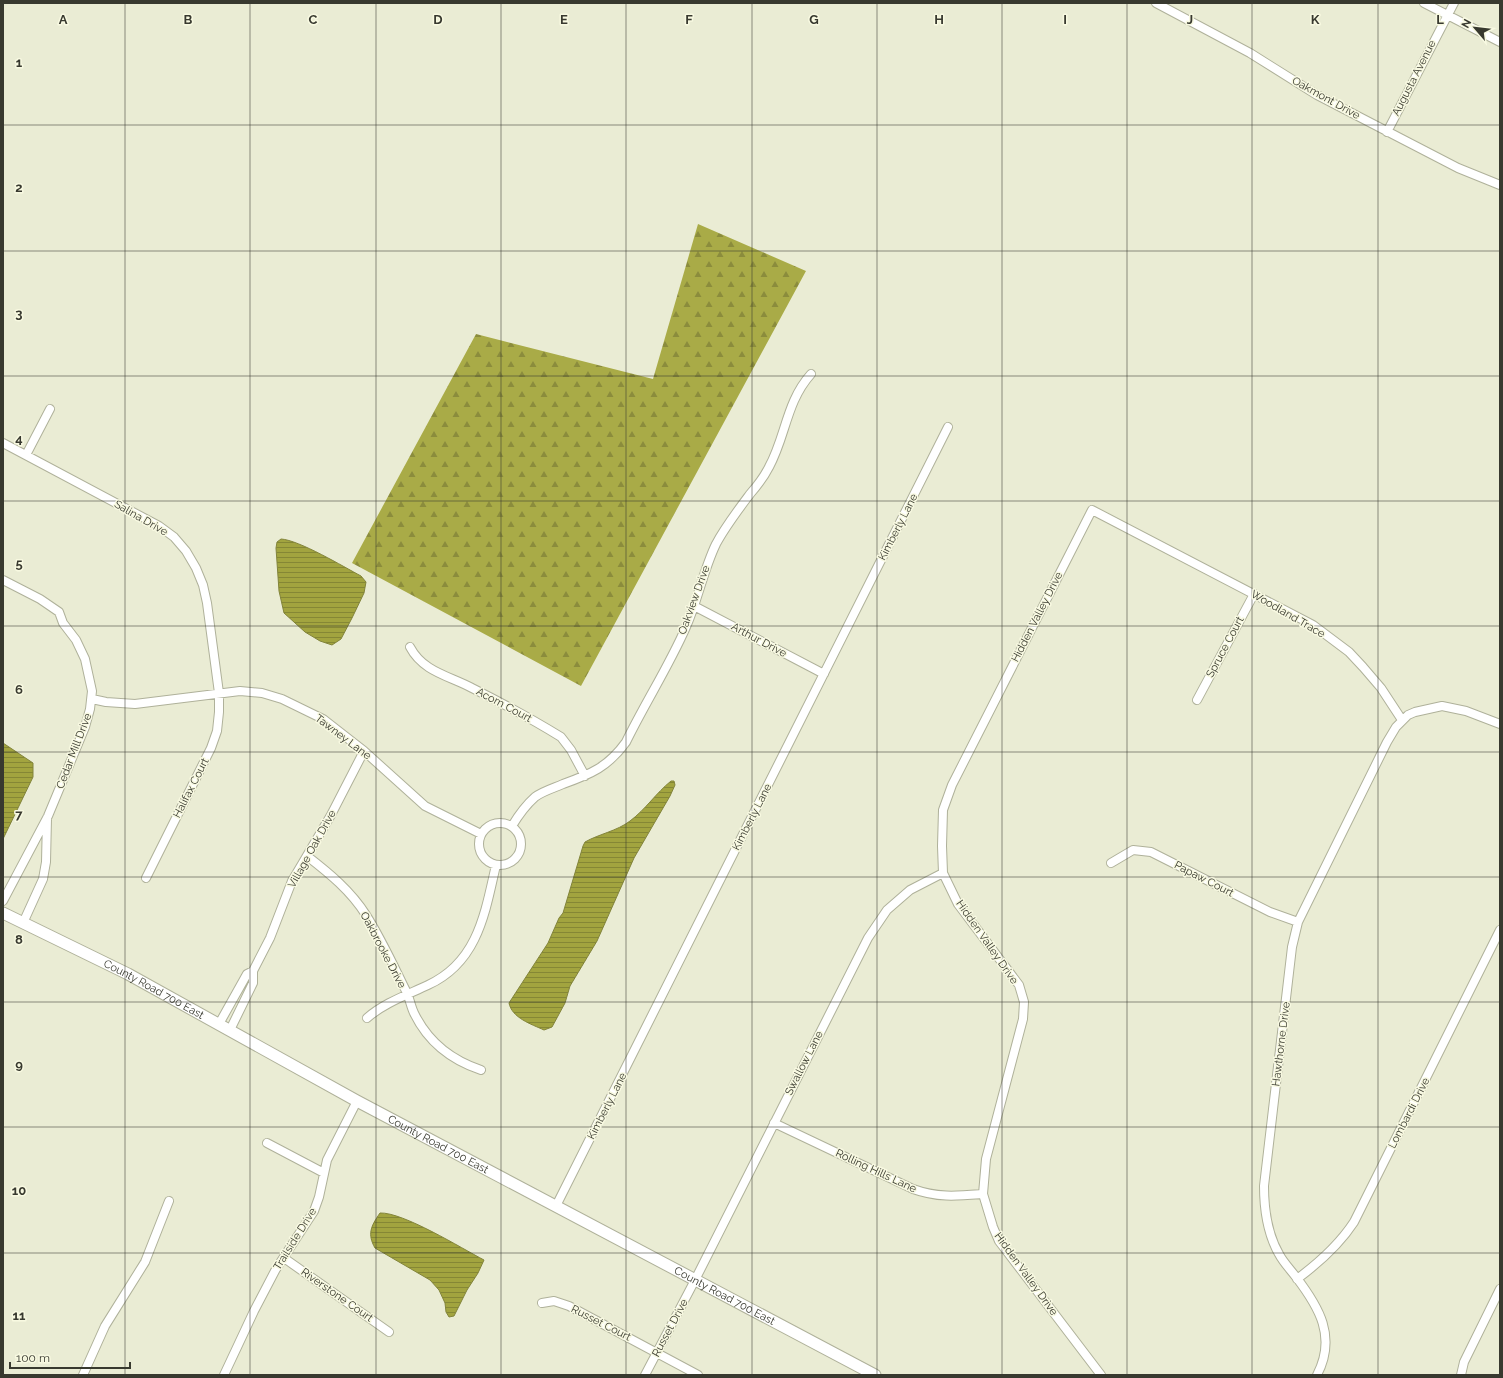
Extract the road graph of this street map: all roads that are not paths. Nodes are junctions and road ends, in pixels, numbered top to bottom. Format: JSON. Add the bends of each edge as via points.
{"nodes":[{"id":1,"x":1156,"y":3,"type":"edge"},
{"id":2,"x":1424,"y":3,"type":"edge"},
{"id":3,"x":1454,"y":3,"type":"edge"},
{"id":4,"x":1447,"y":15,"type":"junction"},
{"id":5,"x":1500,"y":42,"type":"edge"},
{"id":6,"x":1386,"y":132,"type":"junction"},
{"id":7,"x":1500,"y":185,"type":"edge"},
{"id":8,"x":811,"y":374,"type":"dead end"},
{"id":9,"x":50,"y":409,"type":"dead end"},
{"id":10,"x":948,"y":427,"type":"dead end"},
{"id":11,"x":3,"y":443,"type":"edge"},
{"id":12,"x":26,"y":455,"type":"junction"},
{"id":13,"x":1072,"y":548,"type":"joint"},
{"id":14,"x":3,"y":580,"type":"edge"},
{"id":15,"x":1254,"y":594,"type":"junction"},
{"id":16,"x":694,"y":606,"type":"junction"},
{"id":17,"x":410,"y":647,"type":"dead end"},
{"id":18,"x":824,"y":674,"type":"junction"},
{"id":19,"x":219,"y":693,"type":"junction"},
{"id":20,"x":92,"y":699,"type":"junction"},
{"id":21,"x":1197,"y":700,"type":"dead end"},
{"id":22,"x":1402,"y":720,"type":"junction"},
{"id":23,"x":1500,"y":724,"type":"edge"},
{"id":24,"x":364,"y":751,"type":"junction"},
{"id":25,"x":585,"y":776,"type":"junction"},
{"id":26,"x":48,"y":816,"type":"junction"},
{"id":27,"x":512,"y":826,"type":"junction"},
{"id":28,"x":481,"y":834,"type":"junction"},
{"id":29,"x":307,"y":856,"type":"junction"},
{"id":30,"x":1111,"y":863,"type":"dead end"},
{"id":31,"x":496,"y":865,"type":"junction"},
{"id":32,"x":943,"y":873,"type":"junction"},
{"id":33,"x":146,"y":878,"type":"dead end"},
{"id":34,"x":3,"y":901,"type":"edge"},
{"id":35,"x":3,"y":913,"type":"edge"},
{"id":36,"x":1298,"y":922,"type":"junction"},
{"id":37,"x":23,"y":923,"type":"junction"},
{"id":38,"x":1500,"y":930,"type":"edge"},
{"id":39,"x":253,"y":971,"type":"junction"},
{"id":40,"x":408,"y":995,"type":"junction"},
{"id":41,"x":367,"y":1018,"type":"dead end"},
{"id":42,"x":219,"y":1024,"type":"junction"},
{"id":43,"x":230,"y":1030,"type":"junction"},
{"id":44,"x":482,"y":1070,"type":"dead end"},
{"id":45,"x":357,"y":1101,"type":"junction"},
{"id":46,"x":774,"y":1123,"type":"junction"},
{"id":47,"x":267,"y":1144,"type":"dead end"},
{"id":48,"x":324,"y":1173,"type":"junction"},
{"id":49,"x":983,"y":1194,"type":"junction"},
{"id":50,"x":169,"y":1201,"type":"dead end"},
{"id":51,"x":556,"y":1206,"type":"junction"},
{"id":52,"x":284,"y":1258,"type":"junction"},
{"id":53,"x":1297,"y":1279,"type":"junction"},
{"id":54,"x":695,"y":1280,"type":"junction"},
{"id":55,"x":1500,"y":1289,"type":"edge"},
{"id":56,"x":542,"y":1303,"type":"dead end"},
{"id":57,"x":389,"y":1332,"type":"dead end"},
{"id":58,"x":657,"y":1353,"type":"junction"},
{"id":59,"x":83,"y":1375,"type":"edge"},
{"id":60,"x":224,"y":1375,"type":"edge"},
{"id":61,"x":645,"y":1375,"type":"edge"},
{"id":62,"x":698,"y":1375,"type":"edge"},
{"id":63,"x":875,"y":1375,"type":"edge"},
{"id":64,"x":1101,"y":1375,"type":"edge"},
{"id":65,"x":1317,"y":1375,"type":"edge"},
{"id":66,"x":1461,"y":1375,"type":"edge"}],
"edges":[{"from":1,"to":6,"type":"street","name":"Oakmont Drive","via":[[1236,45],[1317,96]]},
{"from":2,"to":4,"type":"street"},
{"from":3,"to":4,"type":"street","name":"Augusta Avenue"},
{"from":4,"to":5,"type":"street"},
{"from":4,"to":6,"type":"street","name":"Augusta Avenue"},
{"from":6,"to":7,"type":"street","name":"Oakmont Drive","via":[[1458,168]]},
{"from":8,"to":16,"type":"street","name":"Oakview Drive","via":[[794,400],[764,477],[717,543],[705,570]]},
{"from":9,"to":12,"type":"street"},
{"from":10,"to":18,"type":"street","name":"Kimberly Lane"},
{"from":11,"to":12,"type":"street","name":"Salina Drive"},
{"from":12,"to":19,"type":"street","name":"Salina Drive","via":[[151,521],[167,531],[180,544],[194,563],[203,585]]},
{"from":13,"to":15,"type":"street","name":"Woodland Trace","via":[[1092,510]]},
{"from":13,"to":32,"type":"street","name":"Hidden Valley Drive","via":[[952,785],[943,810]]},
{"from":14,"to":20,"type":"street","name":"Cedar Mill Drive","via":[[40,599],[58,612],[85,660]]},
{"from":15,"to":21,"type":"street","name":"Spruce Court"},
{"from":15,"to":22,"type":"street","name":"Woodland Trace","via":[[1313,625],[1348,652],[1381,688]]},
{"from":16,"to":18,"type":"street","name":"Arthur Drive"},
{"from":16,"to":25,"type":"street","name":"Oakview Drive","via":[[678,643],[626,742],[613,758]]},
{"from":17,"to":25,"type":"street","name":"Acorn Court","via":[[433,671],[470,687],[561,737]]},
{"from":18,"to":51,"type":"street","name":"Kimberly Lane"},
{"from":19,"to":20,"type":"street","name":"Tawney Lane","via":[[135,704]]},
{"from":19,"to":24,"type":"street","name":"Tawney Lane","via":[[251,692],[282,699],[323,719]]},
{"from":19,"to":33,"type":"street","name":"Halifax Court","via":[[219,721],[211,748]]},
{"from":20,"to":26,"type":"street","name":"Cedar Mill Drive","via":[[86,727]]},
{"from":22,"to":23,"type":"street","via":[[1415,712],[1442,706],[1466,711]]},
{"from":22,"to":36,"type":"street","name":"Hawthorne Drive","via":[[1387,742]]},
{"from":24,"to":28,"type":"street","name":"Tawney Lane","via":[[425,806]]},
{"from":24,"to":29,"type":"street","name":"Village Oak Drive"},
{"from":25,"to":27,"type":"street","name":"Oakview Drive","via":[[536,797]]},
{"from":26,"to":34,"type":"street","name":"Cedar Mill Drive"},
{"from":26,"to":37,"type":"street","via":[[43,879]]},
{"from":27,"to":28,"type":"street","via":[[505,823],[491,824]]},
{"from":27,"to":31,"type":"street","via":[[520,838],[519,852],[510,862]]},
{"from":28,"to":31,"type":"street","via":[[481,853],[490,863]]},
{"from":29,"to":39,"type":"street","name":"Village Oak Drive","via":[[292,881],[270,938]]},
{"from":29,"to":40,"type":"street","name":"Oakbrooke Drive","via":[[331,875],[357,902],[382,943]]},
{"from":30,"to":36,"type":"street","name":"Papaw Court","via":[[1133,850],[1151,852],[1270,912]]},
{"from":31,"to":40,"type":"street","via":[[485,915],[464,958],[443,977]]},
{"from":32,"to":46,"type":"street","name":"Swallow Lane","via":[[910,890],[887,910],[876,925]]},
{"from":32,"to":49,"type":"street","name":"Hidden Valley Drive","via":[[958,904],[1019,986],[1024,1002],[1023,1019],[986,1159]]},
{"from":35,"to":37,"type":"main road","name":"County Road 700 East"},
{"from":36,"to":53,"type":"street","name":"Hawthorne Drive","via":[[1292,947],[1264,1198],[1267,1222],[1274,1245]]},
{"from":37,"to":42,"type":"main road","name":"County Road 700 East","via":[[128,974]]},
{"from":38,"to":53,"type":"street","name":"Lombardi Drive","via":[[1354,1222],[1345,1236],[1321,1261]]},
{"from":39,"to":42,"type":"street","name":"Village Oak Drive","via":[[247,974]]},
{"from":39,"to":43,"type":"street","name":"Village Oak Drive","via":[[253,983]]},
{"from":40,"to":41,"type":"street"},
{"from":40,"to":44,"type":"street","name":"Oakbrooke Drive","via":[[418,1020],[442,1050],[468,1066]]},
{"from":42,"to":43,"type":"main road","name":"County Road 700 East"},
{"from":43,"to":45,"type":"main road","name":"County Road 700 East"},
{"from":45,"to":48,"type":"street","name":"Trailside Drive","via":[[327,1160]]},
{"from":45,"to":51,"type":"main road","name":"County Road 700 East"},
{"from":46,"to":49,"type":"street","name":"Rolling Hills Lane","via":[[913,1189],[949,1196]]},
{"from":46,"to":54,"type":"street","name":"Swallow Lane"},
{"from":47,"to":48,"type":"street"},
{"from":48,"to":52,"type":"street","name":"Trailside Drive","via":[[314,1211]]},
{"from":49,"to":64,"type":"street","name":"Hidden Valley Drive","via":[[999,1240]]},
{"from":50,"to":59,"type":"street","via":[[145,1262],[105,1326]]},
{"from":51,"to":54,"type":"main road","name":"County Road 700 East"},
{"from":52,"to":57,"type":"street","name":"Riverstone Court"},
{"from":52,"to":60,"type":"street","name":"Trailside Drive","via":[[254,1311]]},
{"from":53,"to":65,"type":"street","name":"Hawthorne Drive","via":[[1318,1309],[1324,1326],[1325,1353]]},
{"from":54,"to":58,"type":"street","name":"Russet Drive"},
{"from":54,"to":63,"type":"main road","name":"County Road 700 East"},
{"from":55,"to":66,"type":"street","via":[[1464,1362]]},
{"from":56,"to":58,"type":"street","name":"Russet Court","via":[[554,1302],[568,1306]]},
{"from":58,"to":61,"type":"street","name":"Russet Drive"},
{"from":58,"to":62,"type":"street","name":"Russet Court"}]}
